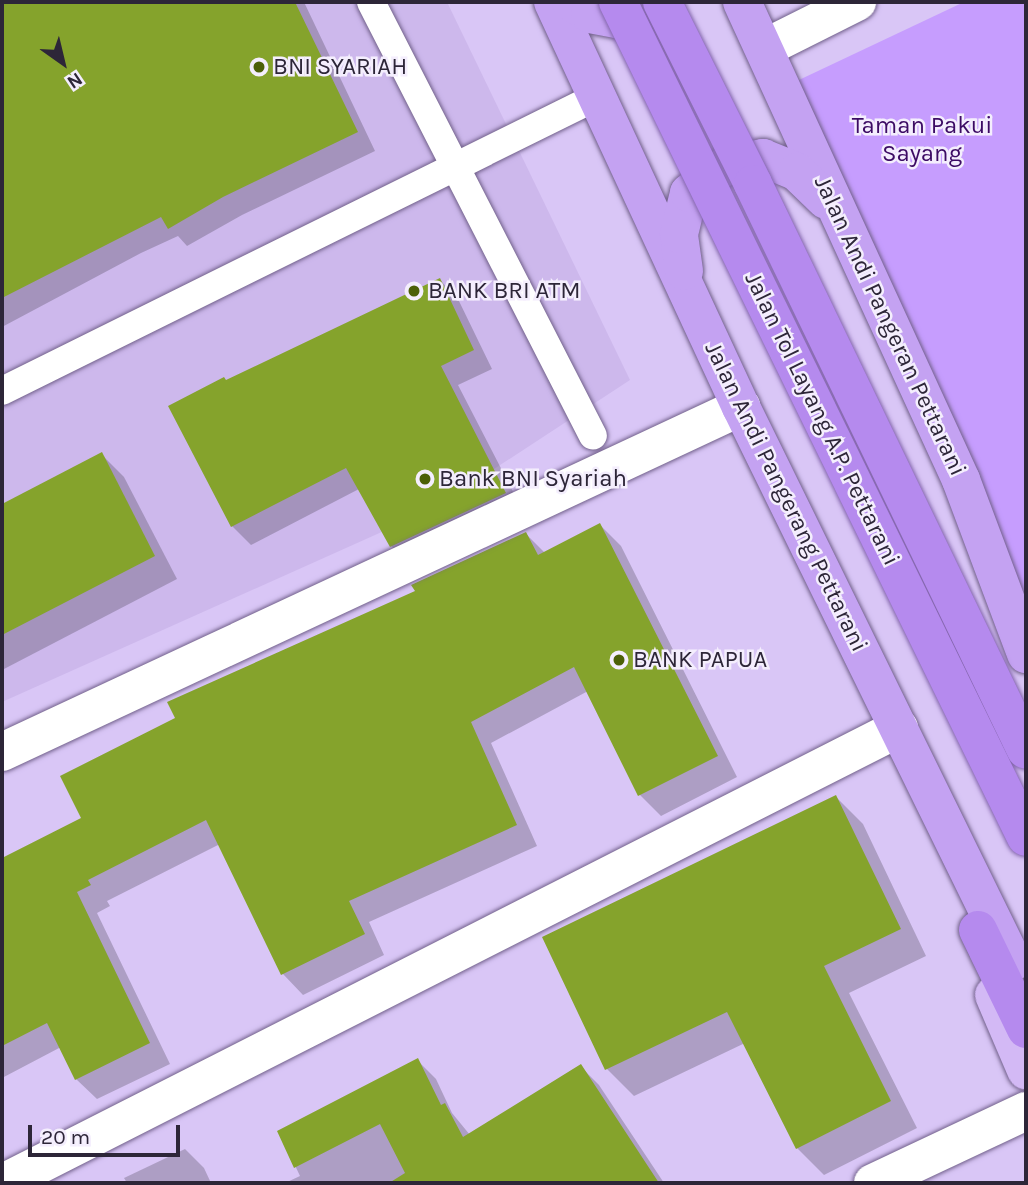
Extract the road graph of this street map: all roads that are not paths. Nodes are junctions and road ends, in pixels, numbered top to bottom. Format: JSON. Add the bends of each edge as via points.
{"nodes":[{"id":1,"x":371,"y":2,"type":"edge"},
{"id":2,"x":553,"y":2,"type":"edge"},
{"id":3,"x":571,"y":2,"type":"edge"},
{"id":4,"x":618,"y":2,"type":"edge"},
{"id":5,"x":661,"y":2,"type":"edge"},
{"id":6,"x":742,"y":2,"type":"edge"},
{"id":7,"x":857,"y":2,"type":"edge"},
{"id":8,"x":765,"y":48,"type":"junction"},
{"id":9,"x":596,"y":97,"type":"junction"},
{"id":10,"x":454,"y":167,"type":"junction"},
{"id":11,"x":835,"y":209,"type":"junction"},
{"id":12,"x":687,"y":294,"type":"junction"},
{"id":13,"x":2,"y":391,"type":"edge"},
{"id":14,"x":741,"y":407,"type":"junction"},
{"id":15,"x":593,"y":436,"type":"dead end"},
{"id":16,"x":1026,"y":654,"type":"edge"},
{"id":17,"x":900,"y":728,"type":"junction"},
{"id":18,"x":1026,"y":750,"type":"edge"},
{"id":19,"x":2,"y":752,"type":"edge"},
{"id":20,"x":1026,"y":837,"type":"edge"},
{"id":21,"x":963,"y":863,"type":"junction"},
{"id":22,"x":978,"y":930,"type":"junction"},
{"id":23,"x":1026,"y":988,"type":"edge"},
{"id":24,"x":1026,"y":1029,"type":"edge"},
{"id":25,"x":1026,"y":1070,"type":"edge"},
{"id":26,"x":1026,"y":1111,"type":"edge"},
{"id":27,"x":3,"y":1183,"type":"edge"},
{"id":28,"x":873,"y":1183,"type":"edge"}],
"edges":[{"from":1,"to":10,"type":"lane"},
{"from":2,"to":9,"type":"highway","name":"Jalan Andi Pangerang Pettarani"},
{"from":3,"to":5,"type":"highway","via":[[590,14],[620,20]]},
{"from":4,"to":20,"type":"highway","name":"Jalan Tol Layang A.P. Pettarani","bridge":true},
{"from":5,"to":18,"type":"highway","name":"Jalan Tol Layang A.P. Pettarani","bridge":true},
{"from":6,"to":8,"type":"highway","name":"Jalan Andi Pangeran Pettarani"},
{"from":7,"to":8,"type":"street"},
{"from":8,"to":11,"type":"highway","name":"Jalan Andi Pangeran Pettarani"},
{"from":9,"to":10,"type":"lane"},
{"from":9,"to":12,"type":"highway","name":"Jalan Andi Pangerang Pettarani"},
{"from":10,"to":13,"type":"lane"},
{"from":10,"to":15,"type":"lane"},
{"from":11,"to":12,"type":"highway","via":[[797,172],[763,158],[725,166],[689,193],[679,234]]},
{"from":11,"to":16,"type":"highway","name":"Jalan Andi Pangeran Pettarani","via":[[961,480]]},
{"from":12,"to":14,"type":"highway","name":"Jalan Andi Pangerang Pettarani"},
{"from":14,"to":17,"type":"highway","name":"Jalan Andi Pangerang Pettarani"},
{"from":14,"to":19,"type":"street"},
{"from":17,"to":21,"type":"highway","name":"Jalan Andi Pangerang Pettarani"},
{"from":17,"to":27,"type":"street"},
{"from":21,"to":22,"type":"main road"},
{"from":21,"to":23,"type":"highway","name":"Jalan Andi Pangerang Pettarani"},
{"from":22,"to":24,"type":"highway"},
{"from":22,"to":25,"type":"main road","via":[[989,980]]},
{"from":26,"to":28,"type":"street"}]}
